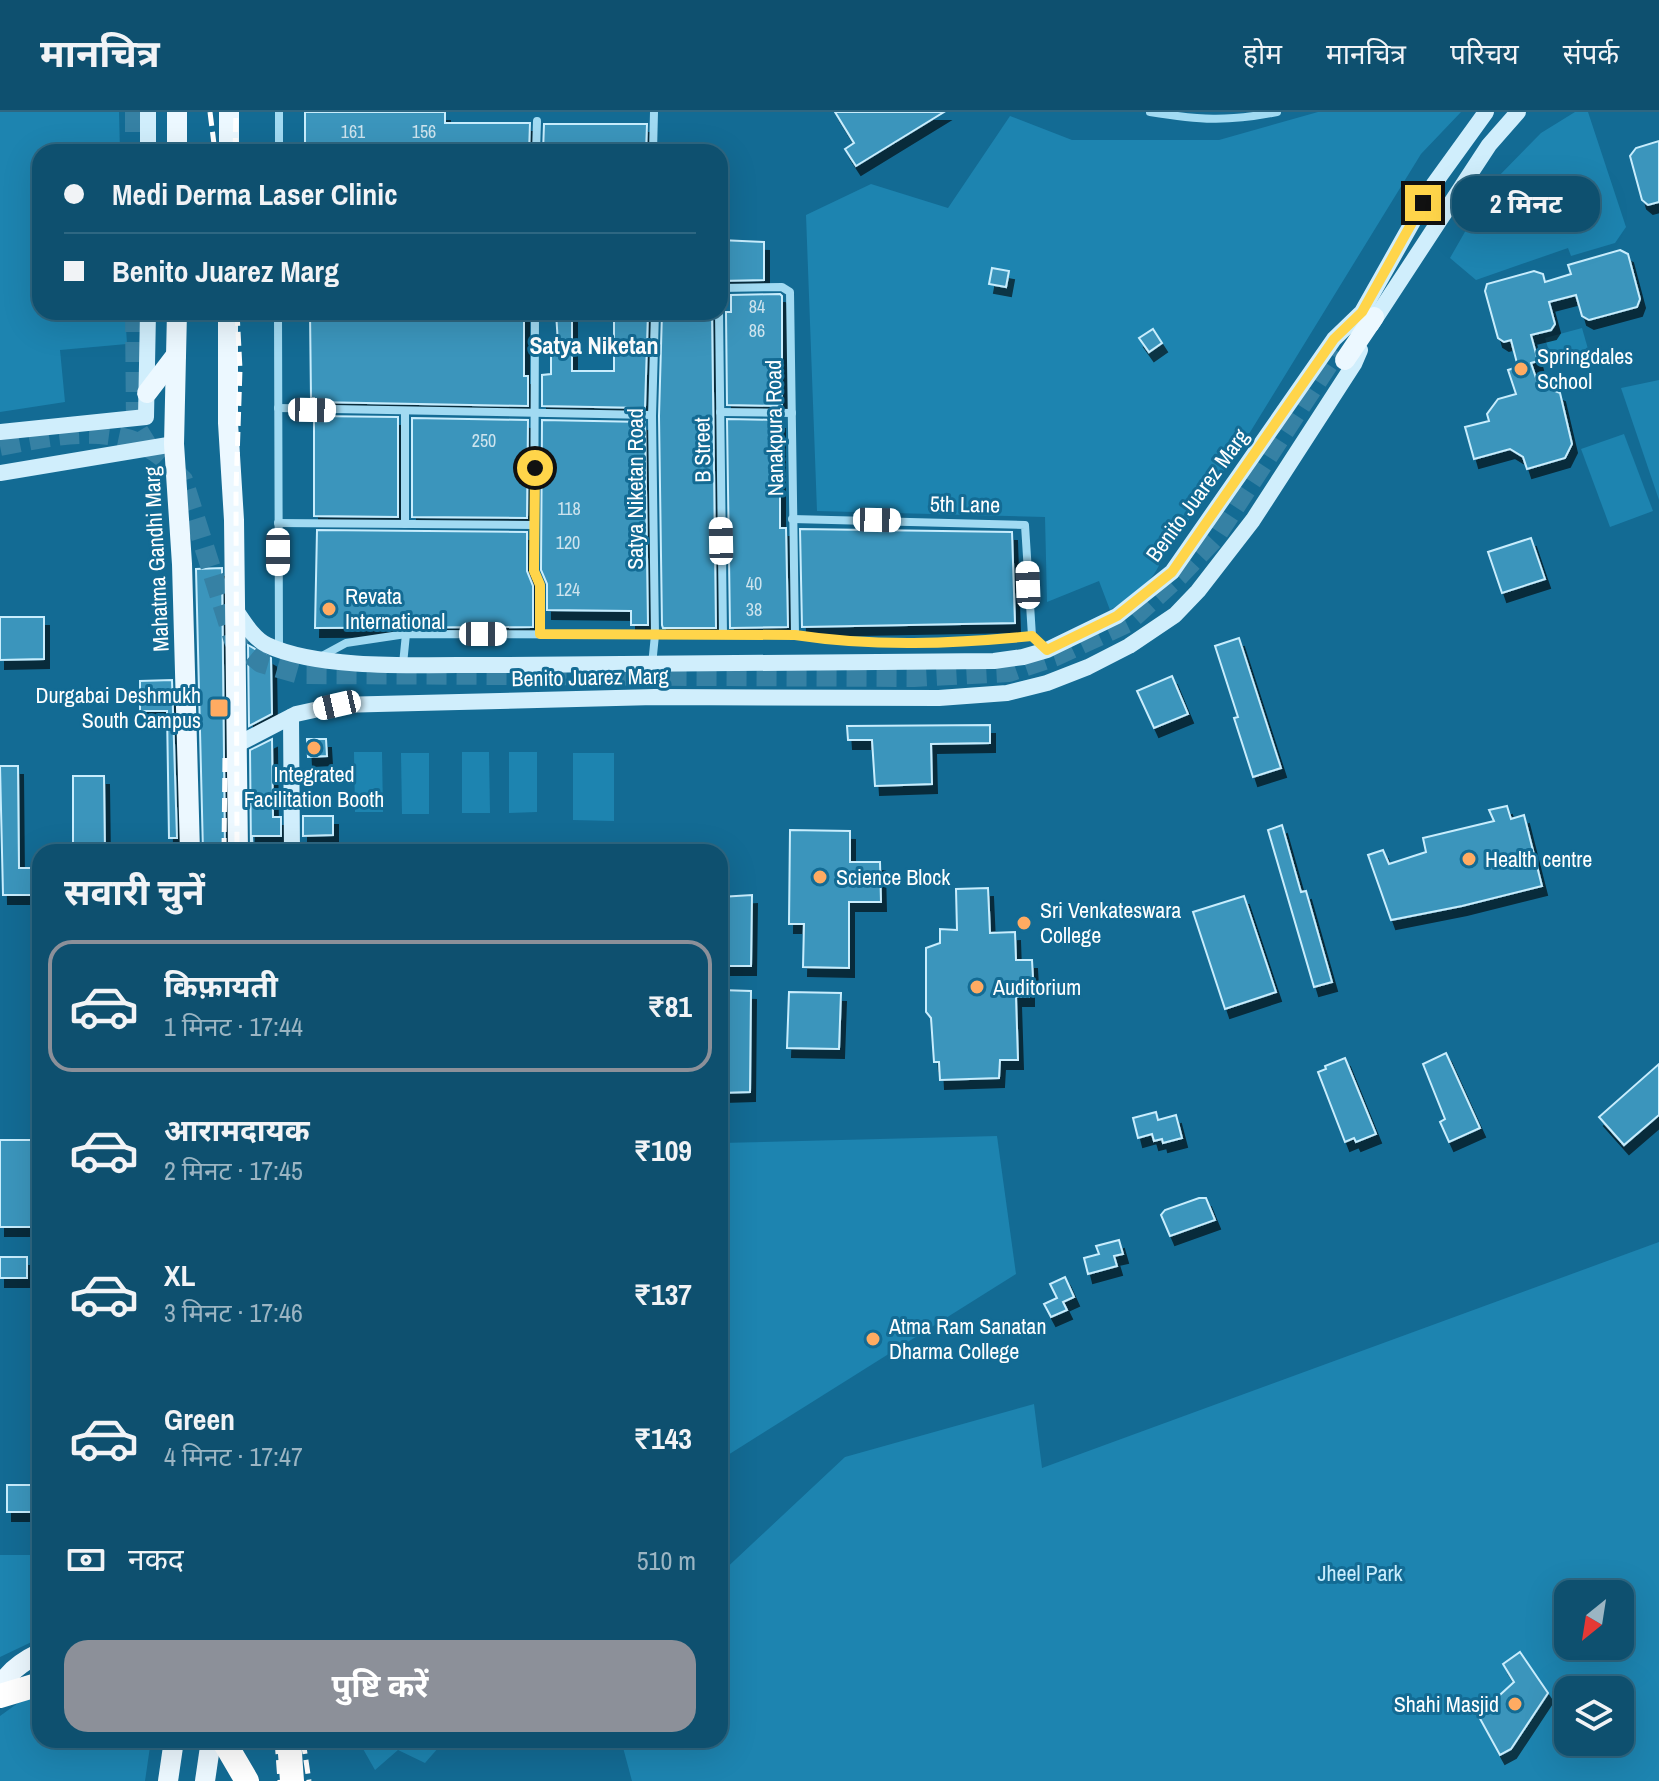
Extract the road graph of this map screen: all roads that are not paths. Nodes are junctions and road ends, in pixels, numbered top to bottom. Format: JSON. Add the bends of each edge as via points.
{"nodes":[{"id":1,"x":148,"y":112,"type":"edge"},
{"id":2,"x":177,"y":112,"type":"edge"},
{"id":3,"x":229,"y":112,"type":"edge"},
{"id":4,"x":279,"y":112,"type":"edge"},
{"id":5,"x":654,"y":112,"type":"edge"},
{"id":6,"x":1150,"y":112,"type":"edge"},
{"id":7,"x":1277,"y":112,"type":"edge"},
{"id":8,"x":1486,"y":112,"type":"edge"},
{"id":9,"x":1518,"y":112,"type":"edge"},
{"id":10,"x":537,"y":121,"type":"dead end"},
{"id":11,"x":148,"y":144,"type":"edge"},
{"id":12,"x":177,"y":144,"type":"edge"},
{"id":13,"x":229,"y":144,"type":"edge"},
{"id":14,"x":279,"y":144,"type":"edge"},
{"id":15,"x":536,"y":144,"type":"edge"},
{"id":16,"x":653,"y":144,"type":"edge"},
{"id":17,"x":728,"y":288,"type":"edge"},
{"id":18,"x":1368,"y":314,"type":"junction"},
{"id":19,"x":148,"y":320,"type":"edge"},
{"id":20,"x":177,"y":320,"type":"edge"},
{"id":21,"x":228,"y":320,"type":"edge"},
{"id":22,"x":278,"y":320,"type":"edge"},
{"id":23,"x":535,"y":320,"type":"edge"},
{"id":24,"x":655,"y":320,"type":"edge"},
{"id":25,"x":719,"y":320,"type":"edge"},
{"id":26,"x":176,"y":355,"type":"junction"},
{"id":27,"x":1341,"y":356,"type":"tunnel mouth"},
{"id":28,"x":147,"y":393,"type":"junction"},
{"id":29,"x":278,"y":408,"type":"junction"},
{"id":30,"x":405,"y":412,"type":"junction"},
{"id":31,"x":720,"y":412,"type":"junction"},
{"id":32,"x":792,"y":413,"type":"junction"},
{"id":33,"x":535,"y":414,"type":"junction"},
{"id":34,"x":652,"y":415,"type":"junction"},
{"id":35,"x":0,"y":432,"type":"edge"},
{"id":36,"x":174,"y":444,"type":"junction"},
{"id":37,"x":0,"y":473,"type":"edge"},
{"id":38,"x":792,"y":519,"type":"junction"},
{"id":39,"x":278,"y":523,"type":"junction"},
{"id":40,"x":405,"y":524,"type":"junction"},
{"id":41,"x":535,"y":525,"type":"junction"},
{"id":42,"x":235,"y":609,"type":"junction"},
{"id":43,"x":406,"y":634,"type":"junction"},
{"id":44,"x":540,"y":634,"type":"junction"},
{"id":45,"x":655,"y":635,"type":"junction"},
{"id":46,"x":723,"y":635,"type":"junction"},
{"id":47,"x":795,"y":635,"type":"junction"},
{"id":48,"x":1032,"y":636,"type":"junction"},
{"id":49,"x":279,"y":648,"type":"junction"},
{"id":50,"x":1047,"y":650,"type":"junction"},
{"id":51,"x":317,"y":659,"type":"junction"},
{"id":52,"x":403,"y":664,"type":"junction"},
{"id":53,"x":652,"y":665,"type":"junction"},
{"id":54,"x":291,"y":717,"type":"junction"},
{"id":55,"x":236,"y":745,"type":"junction"},
{"id":56,"x":190,"y":844,"type":"edge"},
{"id":57,"x":238,"y":844,"type":"edge"},
{"id":58,"x":292,"y":844,"type":"edge"},
{"id":59,"x":32,"y":1656,"type":"edge"},
{"id":60,"x":32,"y":1686,"type":"edge"},
{"id":61,"x":0,"y":1688,"type":"edge"},
{"id":62,"x":0,"y":1696,"type":"edge"},
{"id":63,"x":173,"y":1748,"type":"edge"},
{"id":64,"x":210,"y":1748,"type":"edge"},
{"id":65,"x":228,"y":1748,"type":"edge"},
{"id":66,"x":290,"y":1748,"type":"edge"},
{"id":67,"x":243,"y":1773,"type":"edge"},
{"id":68,"x":168,"y":1781,"type":"edge"},
{"id":69,"x":205,"y":1781,"type":"edge"},
{"id":70,"x":292,"y":1781,"type":"edge"}],
"edges":[{"from":1,"to":11,"type":"street"},
{"from":2,"to":12,"type":"main road"},
{"from":3,"to":13,"type":"main road"},
{"from":4,"to":14,"type":"street"},
{"from":5,"to":16,"type":"street"},
{"from":6,"to":7,"type":"street","via":[[1224,120]]},
{"from":8,"to":18,"type":"street","name":"Benito Juarez Marg","via":[[1434,184]]},
{"from":9,"to":18,"type":"street","name":"Benito Juarez Marg"},
{"from":10,"to":15,"type":"street"},
{"from":17,"to":32,"type":"street","name":"Nanakpura Road","via":[[782,287],[790,292]]},
{"from":18,"to":27,"type":"main road"},
{"from":18,"to":50,"type":"street","name":"Benito Juarez Marg","via":[[1334,339],[1172,572],[1117,616]]},
{"from":18,"to":54,"type":"street","name":"Benito Juarez Marg","via":[[1354,364],[1253,520],[1198,591],[1175,615],[1129,646],[1047,683],[1007,693],[939,698],[655,697],[337,705]]},
{"from":19,"to":28,"type":"street"},
{"from":20,"to":26,"type":"main road","name":"Mahatma Gandhi Marg"},
{"from":21,"to":42,"type":"main road"},
{"from":22,"to":29,"type":"street"},
{"from":23,"to":33,"type":"street"},
{"from":24,"to":34,"type":"street","name":"Satya Niketan Road"},
{"from":25,"to":31,"type":"street","name":"B Street"},
{"from":26,"to":28,"type":"main road"},
{"from":26,"to":36,"type":"main road","name":"Mahatma Gandhi Marg"},
{"from":28,"to":35,"type":"street","via":[[146,417]]},
{"from":29,"to":30,"type":"street"},
{"from":29,"to":39,"type":"street"},
{"from":30,"to":33,"type":"street"},
{"from":30,"to":40,"type":"street"},
{"from":31,"to":32,"type":"street"},
{"from":31,"to":46,"type":"street","name":"B Street"},
{"from":32,"to":38,"type":"street","name":"Nanakpura Road"},
{"from":33,"to":34,"type":"street"},
{"from":33,"to":41,"type":"street"},
{"from":34,"to":45,"type":"street","name":"Satya Niketan Road"},
{"from":36,"to":37,"type":"street"},
{"from":36,"to":56,"type":"main road","name":"Mahatma Gandhi Marg"},
{"from":38,"to":47,"type":"street","name":"Nanakpura Road"},
{"from":38,"to":48,"type":"street","name":"5th Lane","via":[[1025,525]]},
{"from":39,"to":40,"type":"street"},
{"from":39,"to":49,"type":"street"},
{"from":40,"to":41,"type":"street"},
{"from":41,"to":44,"type":"street"},
{"from":42,"to":49,"type":"street","name":"Benito Juarez Marg","via":[[265,645]]},
{"from":42,"to":55,"type":"main road"},
{"from":43,"to":44,"type":"street"},
{"from":43,"to":51,"type":"street","via":[[346,643]]},
{"from":43,"to":52,"type":"street"},
{"from":44,"to":45,"type":"street"},
{"from":45,"to":46,"type":"street"},
{"from":45,"to":53,"type":"street","name":"Satya Niketan Road"},
{"from":46,"to":47,"type":"street"},
{"from":47,"to":48,"type":"street","via":[[948,644]]},
{"from":48,"to":50,"type":"street"},
{"from":49,"to":51,"type":"street","name":"Benito Juarez Marg"},
{"from":50,"to":53,"type":"street","name":"Benito Juarez Marg","via":[[994,661]]},
{"from":51,"to":52,"type":"street","name":"Benito Juarez Marg"},
{"from":52,"to":53,"type":"street","name":"Benito Juarez Marg"},
{"from":54,"to":55,"type":"street","name":"Benito Juarez Marg"},
{"from":54,"to":58,"type":"street"},
{"from":55,"to":57,"type":"main road"},
{"from":59,"to":61,"type":"main road","via":[[5,1677]]},
{"from":60,"to":62,"type":"highway"},
{"from":63,"to":68,"type":"main road"},
{"from":64,"to":69,"type":"main road"},
{"from":65,"to":67,"type":"highway"},
{"from":66,"to":70,"type":"highway"}]}
